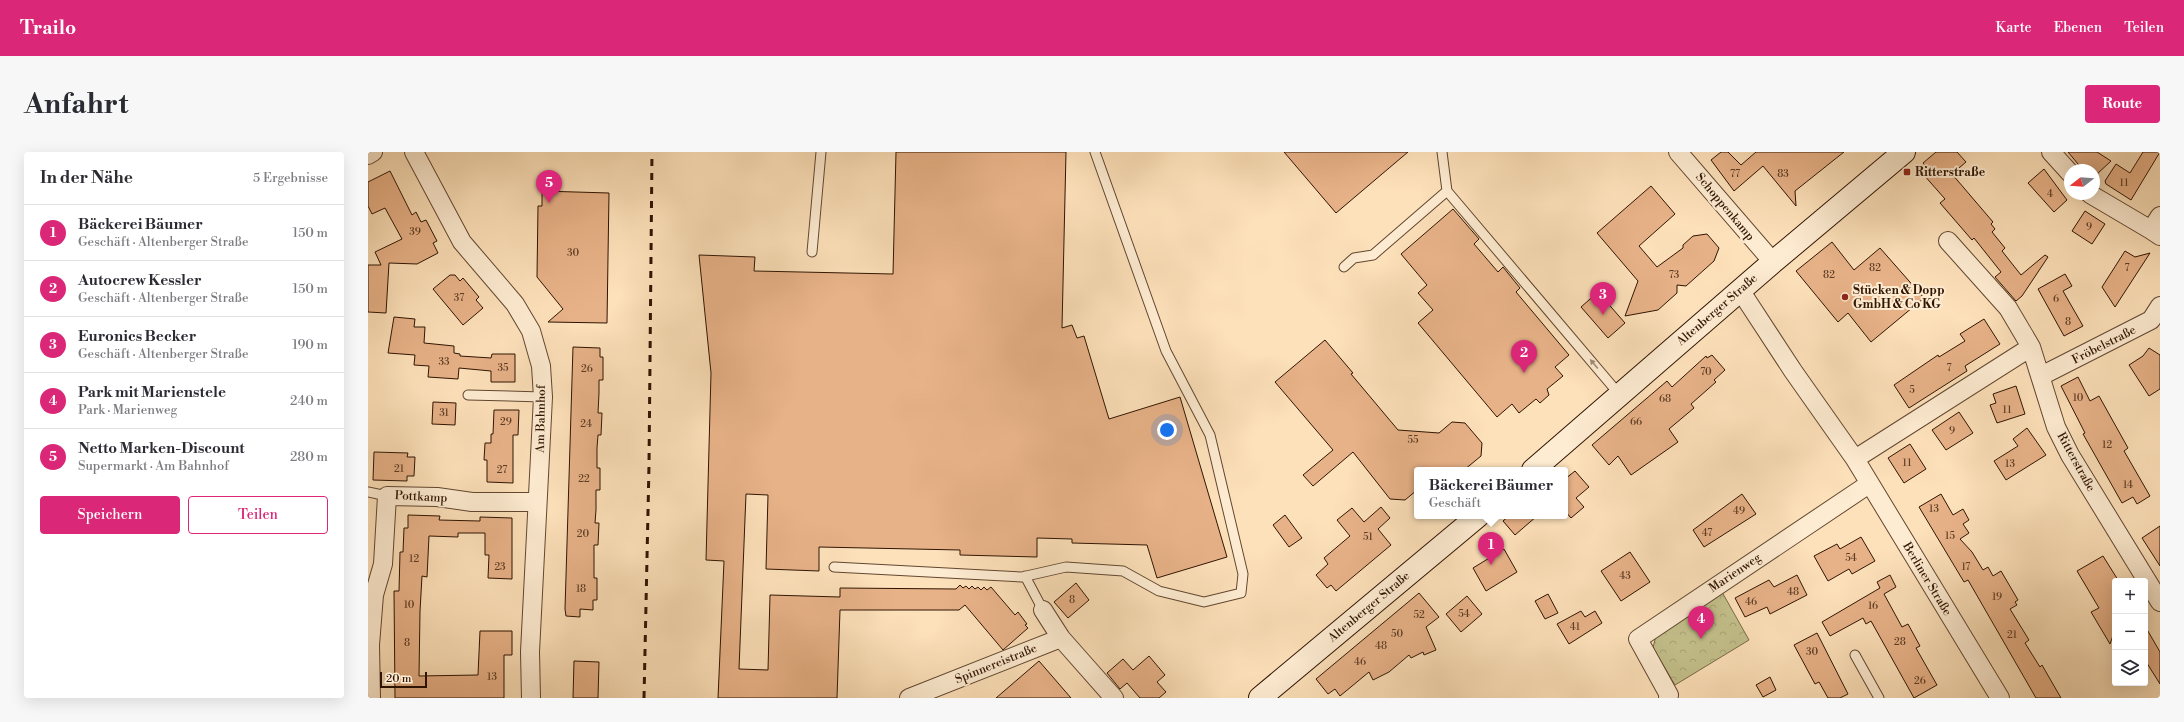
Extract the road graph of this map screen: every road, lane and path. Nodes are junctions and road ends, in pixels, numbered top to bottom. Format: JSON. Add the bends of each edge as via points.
{"nodes":[{"id":1,"x":373,"y":152,"type":"edge"},
{"id":2,"x":414,"y":152,"type":"edge"},
{"id":3,"x":821,"y":152,"type":"edge"},
{"id":4,"x":1095,"y":152,"type":"edge"},
{"id":5,"x":1442,"y":152,"type":"edge"},
{"id":6,"x":1678,"y":152,"type":"edge"},
{"id":7,"x":1904,"y":152,"type":"edge"},
{"id":8,"x":2051,"y":152,"type":"edge"},
{"id":9,"x":368,"y":154,"type":"edge"},
{"id":10,"x":2064,"y":166,"type":"edge"},
{"id":11,"x":1447,"y":191,"type":"junction"},
{"id":12,"x":2100,"y":199,"type":"edge"},
{"id":13,"x":2157,"y":228,"type":"edge"},
{"id":14,"x":1948,"y":241,"type":"dead end"},
{"id":15,"x":812,"y":252,"type":"dead end"},
{"id":16,"x":1773,"y":262,"type":"junction"},
{"id":17,"x":1344,"y":267,"type":"dead end"},
{"id":18,"x":1740,"y":290,"type":"junction"},
{"id":19,"x":2160,"y":306,"type":"edge"},
{"id":20,"x":2031,"y":347,"type":"junction"},
{"id":21,"x":2041,"y":376,"type":"junction"},
{"id":22,"x":1619,"y":394,"type":"junction"},
{"id":23,"x":468,"y":395,"type":"dead end"},
{"id":24,"x":543,"y":398,"type":"junction"},
{"id":25,"x":1855,"y":459,"type":"junction"},
{"id":26,"x":1536,"y":467,"type":"edge"},
{"id":27,"x":1869,"y":484,"type":"junction"},
{"id":28,"x":368,"y":492,"type":"edge"},
{"id":29,"x":387,"y":496,"type":"junction"},
{"id":30,"x":537,"y":502,"type":"junction"},
{"id":31,"x":1474,"y":519,"type":"edge"},
{"id":32,"x":834,"y":567,"type":"dead end"},
{"id":33,"x":1024,"y":576,"type":"junction"},
{"id":34,"x":2160,"y":602,"type":"edge"},
{"id":35,"x":1043,"y":610,"type":"joint"},
{"id":36,"x":1061,"y":638,"type":"junction"},
{"id":37,"x":1855,"y":655,"type":"dead end"},
{"id":38,"x":371,"y":698,"type":"edge"},
{"id":39,"x":531,"y":698,"type":"edge"},
{"id":40,"x":909,"y":698,"type":"edge"},
{"id":41,"x":1114,"y":698,"type":"edge"},
{"id":42,"x":1260,"y":698,"type":"edge"},
{"id":43,"x":1668,"y":698,"type":"edge"},
{"id":44,"x":1879,"y":698,"type":"edge"},
{"id":45,"x":2000,"y":698,"type":"edge"}],
"edges":[{"from":1,"to":9,"type":"street"},
{"from":2,"to":24,"type":"street","name":"Am Bahnhof","via":[[462,242],[514,304],[531,331],[541,366]]},
{"from":3,"to":15,"type":"lane"},
{"from":4,"to":33,"type":"lane","via":[[1166,351],[1210,435],[1243,574],[1241,593],[1204,602],[1159,591],[1123,571],[1066,567]]},
{"from":5,"to":11,"type":"lane"},
{"from":6,"to":16,"type":"street","name":"Schoppenkamp"},
{"from":7,"to":16,"type":"main road","name":"Altenberger Straße"},
{"from":8,"to":10,"type":"street"},
{"from":11,"to":17,"type":"lane","via":[[1373,255],[1354,258]]},
{"from":22,"to":11,"type":"lane","one_way":true},
{"from":12,"to":13,"type":"street"},
{"from":14,"to":20,"type":"street","name":"Ritterstraße","via":[[2008,308]]},
{"from":16,"to":18,"type":"main road","name":"Altenberger Straße"},
{"from":18,"to":22,"type":"main road","name":"Altenberger Straße"},
{"from":18,"to":25,"type":"street","name":"Berliner Straße"},
{"from":19,"to":21,"type":"street","name":"Fröbelstraße","via":[[2151,320]]},
{"from":20,"to":21,"type":"street","name":"Ritterstraße"},
{"from":20,"to":25,"type":"street"},
{"from":21,"to":34,"type":"street","name":"Ritterstraße","via":[[2056,427],[2070,455]]},
{"from":22,"to":26,"type":"main road","name":"Altenberger Straße"},
{"from":23,"to":24,"type":"lane"},
{"from":24,"to":30,"type":"street","name":"Am Bahnhof"},
{"from":25,"to":27,"type":"street","name":"Berliner Straße"},
{"from":27,"to":43,"type":"street","name":"Marienweg","via":[[1638,639],[1669,695]]},
{"from":27,"to":45,"type":"street","name":"Berliner Straße"},
{"from":28,"to":29,"type":"lane"},
{"from":29,"to":30,"type":"street","name":"Pottkamp","via":[[437,496],[472,502]]},
{"from":29,"to":38,"type":"street","name":"Pottkamp","via":[[383,564],[374,602],[370,645]]},
{"from":30,"to":39,"type":"street","name":"Am Bahnhof","via":[[530,652]]},
{"from":31,"to":42,"type":"main road","name":"Altenberger Straße"},
{"from":32,"to":33,"type":"lane"},
{"from":33,"to":35,"type":"lane"},
{"from":35,"to":36,"type":"street"},
{"from":36,"to":40,"type":"street","name":"Spinnereistraße"},
{"from":36,"to":41,"type":"street"},
{"from":37,"to":44,"type":"lane"}]}
